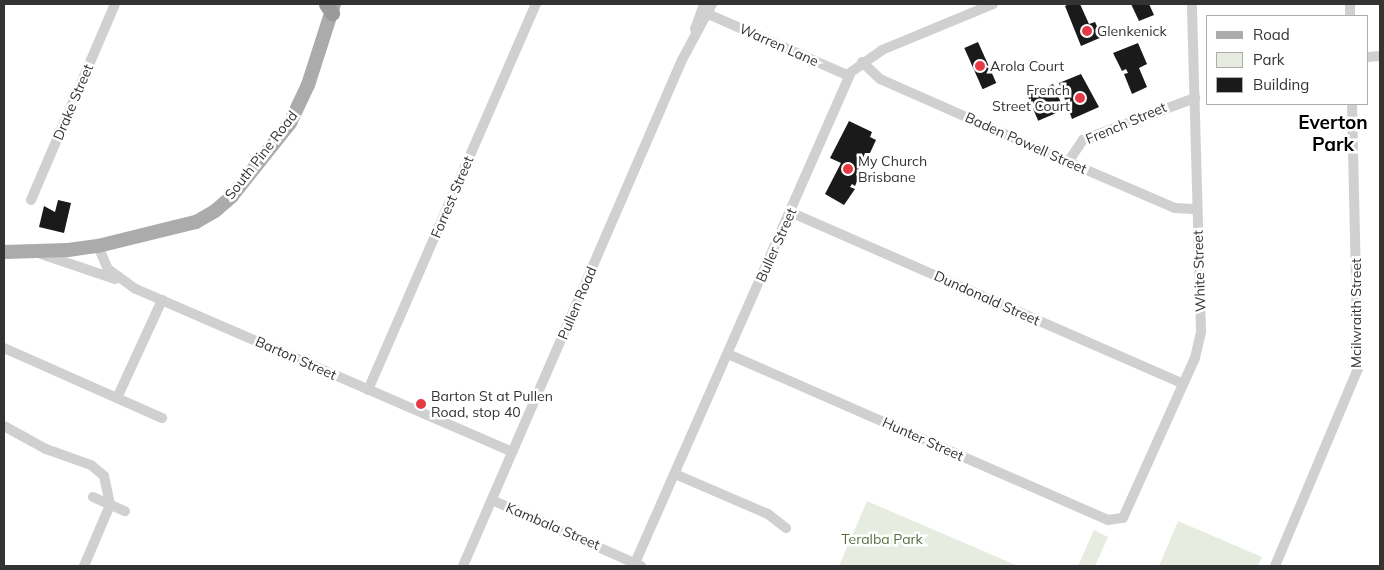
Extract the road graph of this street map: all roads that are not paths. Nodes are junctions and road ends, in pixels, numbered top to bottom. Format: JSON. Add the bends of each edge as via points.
{"nodes":[{"id":1,"x":115,"y":4,"type":"edge"},
{"id":2,"x":536,"y":4,"type":"edge"},
{"id":3,"x":712,"y":4,"type":"edge"},
{"id":4,"x":993,"y":4,"type":"edge"},
{"id":5,"x":1192,"y":4,"type":"edge"},
{"id":6,"x":330,"y":7,"type":"edge"},
{"id":7,"x":706,"y":9,"type":"edge"},
{"id":8,"x":862,"y":62,"type":"junction"},
{"id":9,"x":849,"y":76,"type":"junction"},
{"id":10,"x":1195,"y":98,"type":"junction"},
{"id":11,"x":1352,"y":105,"type":"edge"},
{"id":12,"x":1068,"y":162,"type":"junction"},
{"id":13,"x":30,"y":200,"type":"dead end"},
{"id":14,"x":1197,"y":209,"type":"junction"},
{"id":15,"x":790,"y":212,"type":"junction"},
{"id":16,"x":98,"y":246,"type":"junction"},
{"id":17,"x":4,"y":252,"type":"edge"},
{"id":18,"x":34,"y":252,"type":"junction"},
{"id":19,"x":120,"y":281,"type":"junction"},
{"id":20,"x":162,"y":300,"type":"junction"},
{"id":21,"x":4,"y":348,"type":"edge"},
{"id":22,"x":728,"y":354,"type":"junction"},
{"id":23,"x":1183,"y":384,"type":"junction"},
{"id":24,"x":368,"y":390,"type":"junction"},
{"id":25,"x":117,"y":398,"type":"junction"},
{"id":26,"x":162,"y":418,"type":"dead end"},
{"id":27,"x":4,"y":426,"type":"edge"},
{"id":28,"x":512,"y":452,"type":"junction"},
{"id":29,"x":675,"y":474,"type":"junction"},
{"id":30,"x":93,"y":498,"type":"dead end"},
{"id":31,"x":492,"y":500,"type":"junction"},
{"id":32,"x":110,"y":505,"type":"junction"},
{"id":33,"x":126,"y":511,"type":"dead end"},
{"id":34,"x":1119,"y":520,"type":"joint"},
{"id":35,"x":786,"y":528,"type":"dead end"},
{"id":36,"x":638,"y":565,"type":"edge"},
{"id":37,"x":84,"y":566,"type":"edge"},
{"id":38,"x":463,"y":566,"type":"edge"},
{"id":39,"x":1275,"y":566,"type":"edge"}],
"edges":[{"from":1,"to":13,"type":"street","name":"Drake Street"},
{"from":2,"to":24,"type":"street","name":"Forrest Street"},
{"from":3,"to":7,"type":"street","name":"Pullen Road"},
{"from":4,"to":8,"type":"street","name":"Buller Street"},
{"from":5,"to":10,"type":"street","name":"White Street"},
{"from":6,"to":16,"type":"main road","name":"South Pine Road","via":[[301,103],[290,123],[232,196],[196,222]]},
{"from":7,"to":9,"type":"street","name":"Warren Lane"},
{"from":7,"to":28,"type":"street","name":"Pullen Road"},
{"from":8,"to":9,"type":"street","name":"Buller Street"},
{"from":8,"to":12,"type":"street","name":"Baden Powell Street","via":[[876,77]]},
{"from":9,"to":15,"type":"street","name":"Buller Street"},
{"from":10,"to":12,"type":"street","name":"French Street","via":[[1083,140]]},
{"from":10,"to":14,"type":"street","name":"White Street"},
{"from":11,"to":39,"type":"street","name":"Mcilwraith Street","via":[[1358,369]]},
{"from":12,"to":14,"type":"street","name":"Baden Powell Street","via":[[1175,208]]},
{"from":14,"to":23,"type":"street","name":"White Street","via":[[1201,331],[1195,358]]},
{"from":15,"to":22,"type":"street","name":"Buller Street"},
{"from":15,"to":23,"type":"street","name":"Dundonald Street"},
{"from":16,"to":18,"type":"main road","name":"South Pine Road"},
{"from":16,"to":19,"type":"street","name":"Barton Street","via":[[104,264]]},
{"from":17,"to":18,"type":"main road","name":"South Pine Road"},
{"from":18,"to":19,"type":"street"},
{"from":19,"to":20,"type":"street","name":"Barton Street"},
{"from":20,"to":24,"type":"street","name":"Barton Street"},
{"from":20,"to":25,"type":"street"},
{"from":21,"to":25,"type":"street"},
{"from":22,"to":29,"type":"street","name":"Buller Street"},
{"from":22,"to":34,"type":"street","name":"Hunter Street","via":[[1108,520]]},
{"from":23,"to":34,"type":"street","name":"White Street","via":[[1129,510]]},
{"from":24,"to":28,"type":"street","name":"Barton Street"},
{"from":25,"to":26,"type":"street"},
{"from":27,"to":32,"type":"street","via":[[46,449],[95,468],[108,485]]},
{"from":28,"to":31,"type":"street","name":"Pullen Road"},
{"from":29,"to":35,"type":"street","via":[[768,514]]},
{"from":29,"to":36,"type":"street","name":"Buller Street"},
{"from":30,"to":32,"type":"street"},
{"from":31,"to":36,"type":"street","name":"Kambala Street"},
{"from":31,"to":38,"type":"street","name":"Pullen Road"},
{"from":32,"to":33,"type":"street"},
{"from":32,"to":37,"type":"street"}]}
